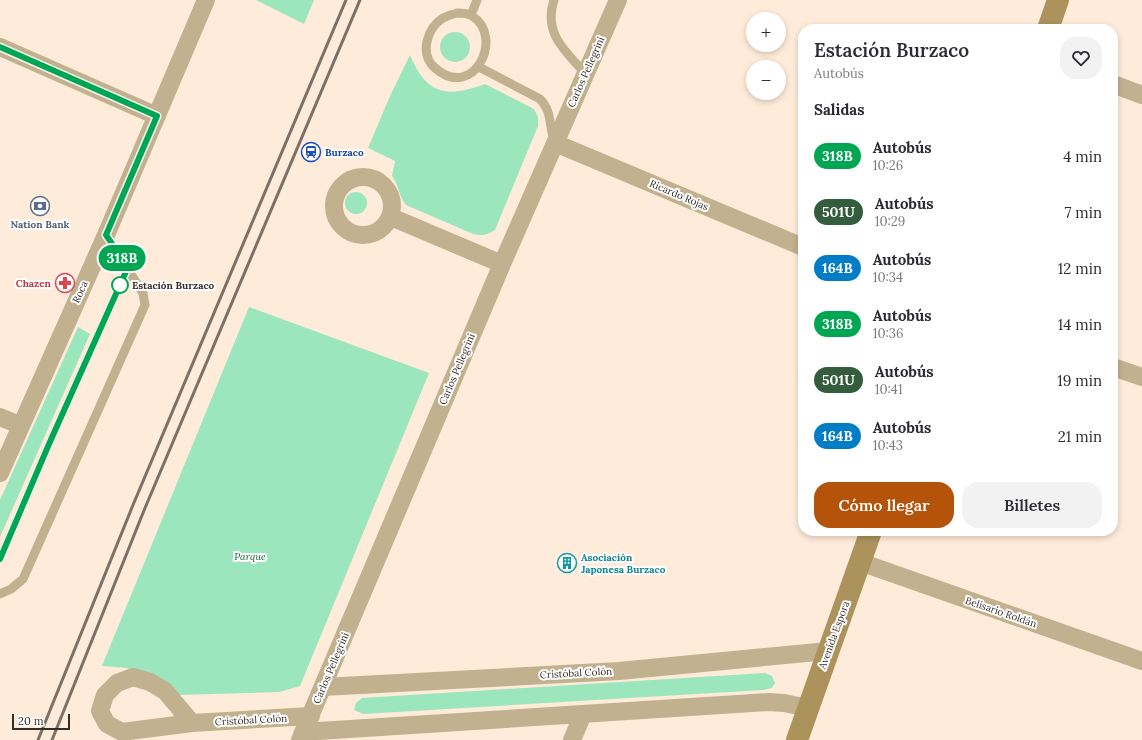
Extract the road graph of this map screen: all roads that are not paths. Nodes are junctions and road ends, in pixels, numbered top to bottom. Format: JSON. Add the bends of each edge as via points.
{"nodes":[{"id":1,"x":206,"y":0,"type":"edge"},
{"id":2,"x":477,"y":0,"type":"edge"},
{"id":3,"x":554,"y":0,"type":"edge"},
{"id":4,"x":618,"y":0,"type":"edge"},
{"id":5,"x":1058,"y":0,"type":"edge"},
{"id":6,"x":471,"y":14,"type":"junction"},
{"id":7,"x":1050,"y":24,"type":"edge"},
{"id":8,"x":0,"y":47,"type":"edge"},
{"id":9,"x":480,"y":66,"type":"junction"},
{"id":10,"x":585,"y":73,"type":"junction"},
{"id":11,"x":1118,"y":86,"type":"edge"},
{"id":12,"x":1142,"y":95,"type":"edge"},
{"id":13,"x":157,"y":116,"type":"junction"},
{"id":14,"x":555,"y":142,"type":"junction"},
{"id":15,"x":391,"y":217,"type":"dead end"},
{"id":16,"x":106,"y":235,"type":"junction"},
{"id":17,"x":798,"y":245,"type":"edge"},
{"id":18,"x":502,"y":264,"type":"junction"},
{"id":19,"x":128,"y":267,"type":"junction"},
{"id":20,"x":1118,"y":369,"type":"edge"},
{"id":21,"x":1142,"y":377,"type":"edge"},
{"id":22,"x":0,"y":417,"type":"edge"},
{"id":23,"x":20,"y":425,"type":"junction"},
{"id":24,"x":0,"y":474,"type":"edge"},
{"id":25,"x":869,"y":536,"type":"edge"},
{"id":26,"x":0,"y":559,"type":"edge"},
{"id":27,"x":860,"y":562,"type":"junction"},
{"id":28,"x":0,"y":594,"type":"edge"},
{"id":29,"x":828,"y":651,"type":"junction"},
{"id":30,"x":1142,"y":661,"type":"edge"},
{"id":31,"x":323,"y":687,"type":"junction"},
{"id":32,"x":808,"y":708,"type":"junction"},
{"id":33,"x":583,"y":714,"type":"junction"},
{"id":34,"x":310,"y":716,"type":"junction"},
{"id":35,"x":192,"y":723,"type":"junction"},
{"id":36,"x":302,"y":736,"type":"edge"},
{"id":37,"x":572,"y":740,"type":"edge"},
{"id":38,"x":797,"y":740,"type":"edge"}],
"edges":[{"from":1,"to":13,"type":"street","name":"Roca"},
{"from":2,"to":6,"type":"lane"},
{"from":3,"to":10,"type":"lane","via":[[551,16],[554,34],[562,48]]},
{"from":4,"to":10,"type":"street","name":"Carlos Pellegrini"},
{"from":5,"to":7,"type":"main road"},
{"from":6,"to":9,"type":"lane","via":[[478,20],[485,35],[484,56]]},
{"from":6,"to":9,"type":"lane","via":[[457,13],[443,18],[426,41],[426,54],[433,67],[446,76],[460,78],[472,74]]},
{"from":8,"to":13,"type":"street"},
{"from":9,"to":14,"type":"lane","via":[[540,99],[550,116],[551,132]]},
{"from":10,"to":14,"type":"street","name":"Carlos Pellegrini"},
{"from":11,"to":12,"type":"street"},
{"from":13,"to":16,"type":"street","name":"Roca"},
{"from":14,"to":17,"type":"street","name":"Ricardo Rojas"},
{"from":14,"to":18,"type":"street","name":"Carlos Pellegrini"},
{"from":15,"to":18,"type":"street"},
{"from":16,"to":19,"type":"lane"},
{"from":16,"to":23,"type":"street","name":"Roca"},
{"from":18,"to":31,"type":"street","name":"Carlos Pellegrini"},
{"from":19,"to":26,"type":"lane"},
{"from":19,"to":28,"type":"lane","via":[[143,292],[145,305],[23,579]]},
{"from":20,"to":21,"type":"street"},
{"from":22,"to":23,"type":"street"},
{"from":23,"to":24,"type":"street","name":"Roca"},
{"from":25,"to":27,"type":"main road","name":"Avenida Espora"},
{"from":27,"to":29,"type":"main road","name":"Avenida Espora"},
{"from":27,"to":30,"type":"street","name":"Belisario Roldán"},
{"from":29,"to":31,"type":"street","name":"Cristóbal Colón","via":[[619,671]]},
{"from":29,"to":32,"type":"main road","name":"Avenida Espora"},
{"from":31,"to":34,"type":"street","name":"Carlos Pellegrini"},
{"from":32,"to":33,"type":"street","via":[[769,702]]},
{"from":32,"to":38,"type":"main road","name":"Avenida Espora"},
{"from":33,"to":36,"type":"street"},
{"from":33,"to":37,"type":"street"},
{"from":34,"to":35,"type":"street","name":"Cristóbal Colón"},
{"from":34,"to":36,"type":"street","name":"Carlos Pellegrini"},
{"from":35,"to":35,"type":"street","name":"Cristóbal Colón","via":[[165,691],[150,682],[133,677],[117,683],[105,695],[100,711],[106,724],[122,732]]}]}
